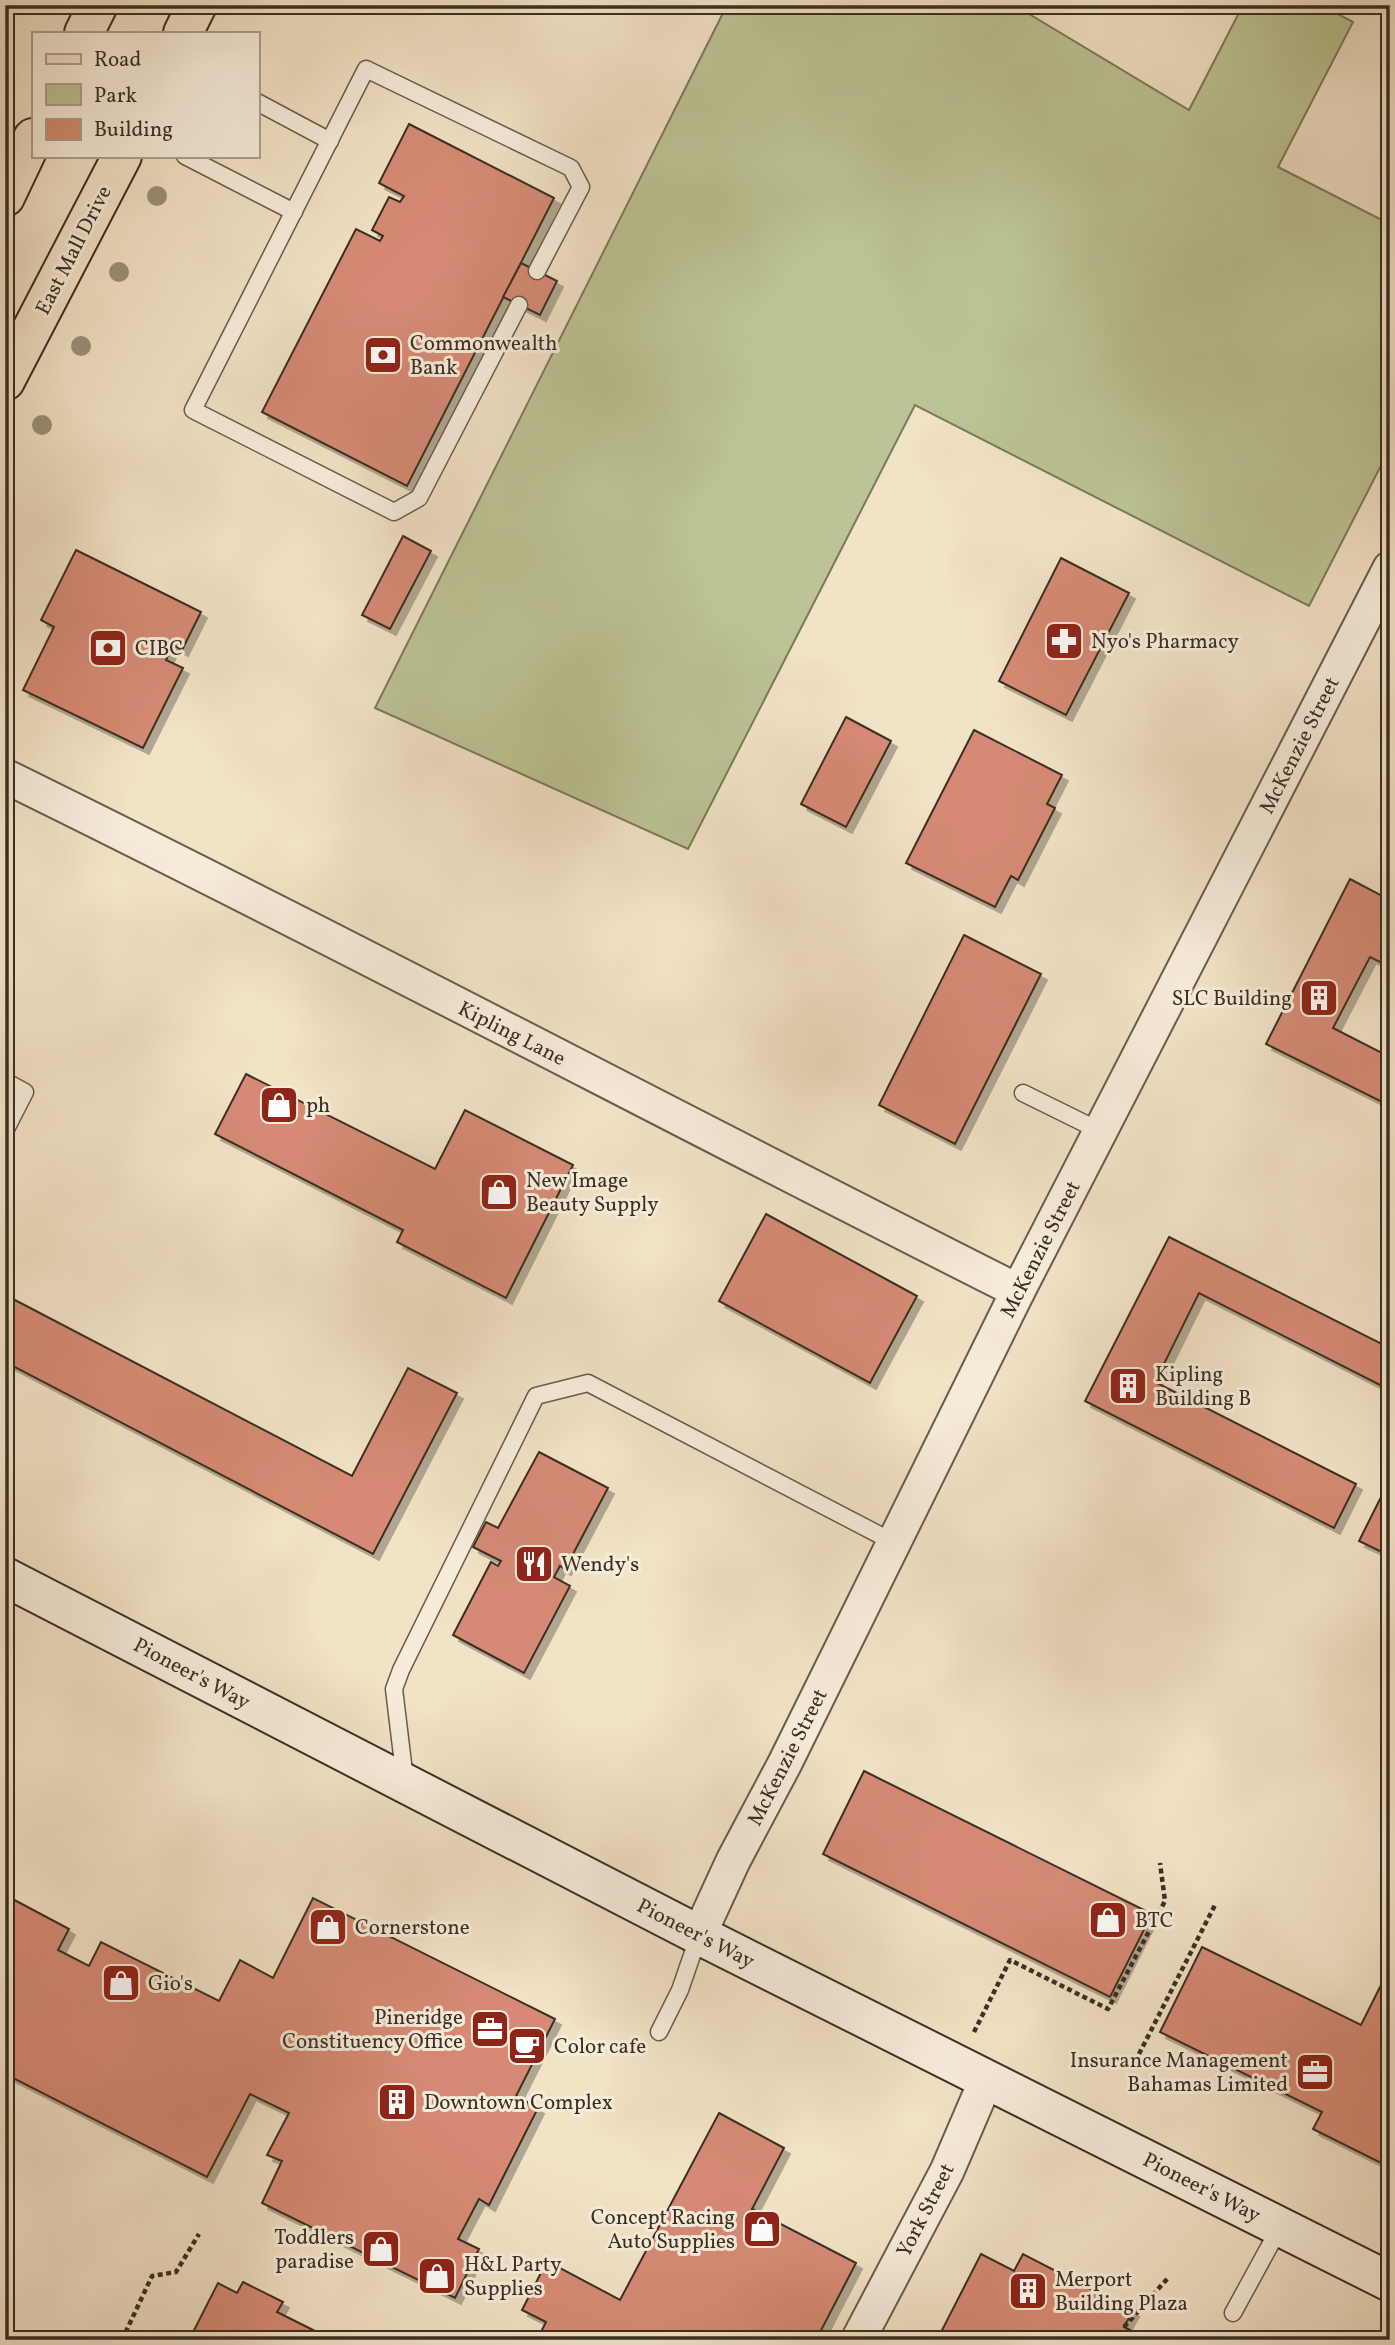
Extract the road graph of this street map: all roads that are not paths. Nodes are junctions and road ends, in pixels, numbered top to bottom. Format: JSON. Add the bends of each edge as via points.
{"nodes":[{"id":1,"x":98,"y":5,"type":"edge"},
{"id":2,"x":197,"y":5,"type":"edge"},
{"id":3,"x":84,"y":32,"type":"edge"},
{"id":4,"x":184,"y":32,"type":"edge"},
{"id":5,"x":259,"y":103,"type":"edge"},
{"id":6,"x":32,"y":140,"type":"edge"},
{"id":7,"x":330,"y":141,"type":"junction"},
{"id":8,"x":121,"y":158,"type":"edge"},
{"id":9,"x":190,"y":158,"type":"edge"},
{"id":10,"x":5,"y":197,"type":"edge"},
{"id":11,"x":294,"y":212,"type":"junction"},
{"id":12,"x":537,"y":271,"type":"dead end"},
{"id":13,"x":519,"y":305,"type":"dead end"},
{"id":14,"x":5,"y":380,"type":"edge"},
{"id":15,"x":1390,"y":568,"type":"edge"},
{"id":16,"x":5,"y":776,"type":"edge"},
{"id":17,"x":5,"y":1081,"type":"edge"},
{"id":18,"x":1023,"y":1093,"type":"dead end"},
{"id":19,"x":5,"y":1131,"type":"edge"},
{"id":20,"x":1100,"y":1131,"type":"junction"},
{"id":21,"x":1018,"y":1291,"type":"junction"},
{"id":22,"x":894,"y":1543,"type":"junction"},
{"id":23,"x":5,"y":1577,"type":"edge"},
{"id":24,"x":406,"y":1784,"type":"junction"},
{"id":25,"x":699,"y":1935,"type":"junction"},
{"id":26,"x":659,"y":2032,"type":"dead end"},
{"id":27,"x":972,"y":2071,"type":"junction"},
{"id":28,"x":1280,"y":2227,"type":"junction"},
{"id":29,"x":1390,"y":2282,"type":"edge"},
{"id":30,"x":1233,"y":2313,"type":"dead end"},
{"id":31,"x":858,"y":2340,"type":"edge"}],
"edges":[{"from":1,"to":3,"type":"main road"},
{"from":2,"to":4,"type":"main road"},
{"from":5,"to":7,"type":"lane"},
{"from":6,"to":10,"type":"main road"},
{"from":7,"to":11,"type":"lane"},
{"from":7,"to":12,"type":"lane","via":[[366,69],[570,168],[581,187]]},
{"from":8,"to":14,"type":"main road","name":"East Mall Drive"},
{"from":9,"to":11,"type":"lane"},
{"from":11,"to":13,"type":"lane","via":[[193,410],[394,512],[419,498]]},
{"from":15,"to":20,"type":"street","name":"McKenzie Street"},
{"from":16,"to":21,"type":"street","name":"Kipling Lane","via":[[246,894]]},
{"from":17,"to":19,"type":"lane","via":[[25,1092]]},
{"from":18,"to":20,"type":"lane"},
{"from":20,"to":21,"type":"street","name":"McKenzie Street"},
{"from":21,"to":22,"type":"street","name":"McKenzie Street"},
{"from":22,"to":24,"type":"lane","via":[[588,1383],[537,1396],[394,1689]]},
{"from":22,"to":25,"type":"street","name":"McKenzie Street"},
{"from":23,"to":24,"type":"main road","name":"Pioneer's Way"},
{"from":24,"to":25,"type":"main road","name":"Pioneer's Way"},
{"from":25,"to":26,"type":"lane"},
{"from":25,"to":27,"type":"main road","name":"Pioneer's Way"},
{"from":27,"to":28,"type":"main road","name":"Pioneer's Way"},
{"from":27,"to":31,"type":"street","name":"York Street","via":[[947,2171]]},
{"from":28,"to":29,"type":"main road","name":"Pioneer's Way"},
{"from":28,"to":30,"type":"lane"}]}
